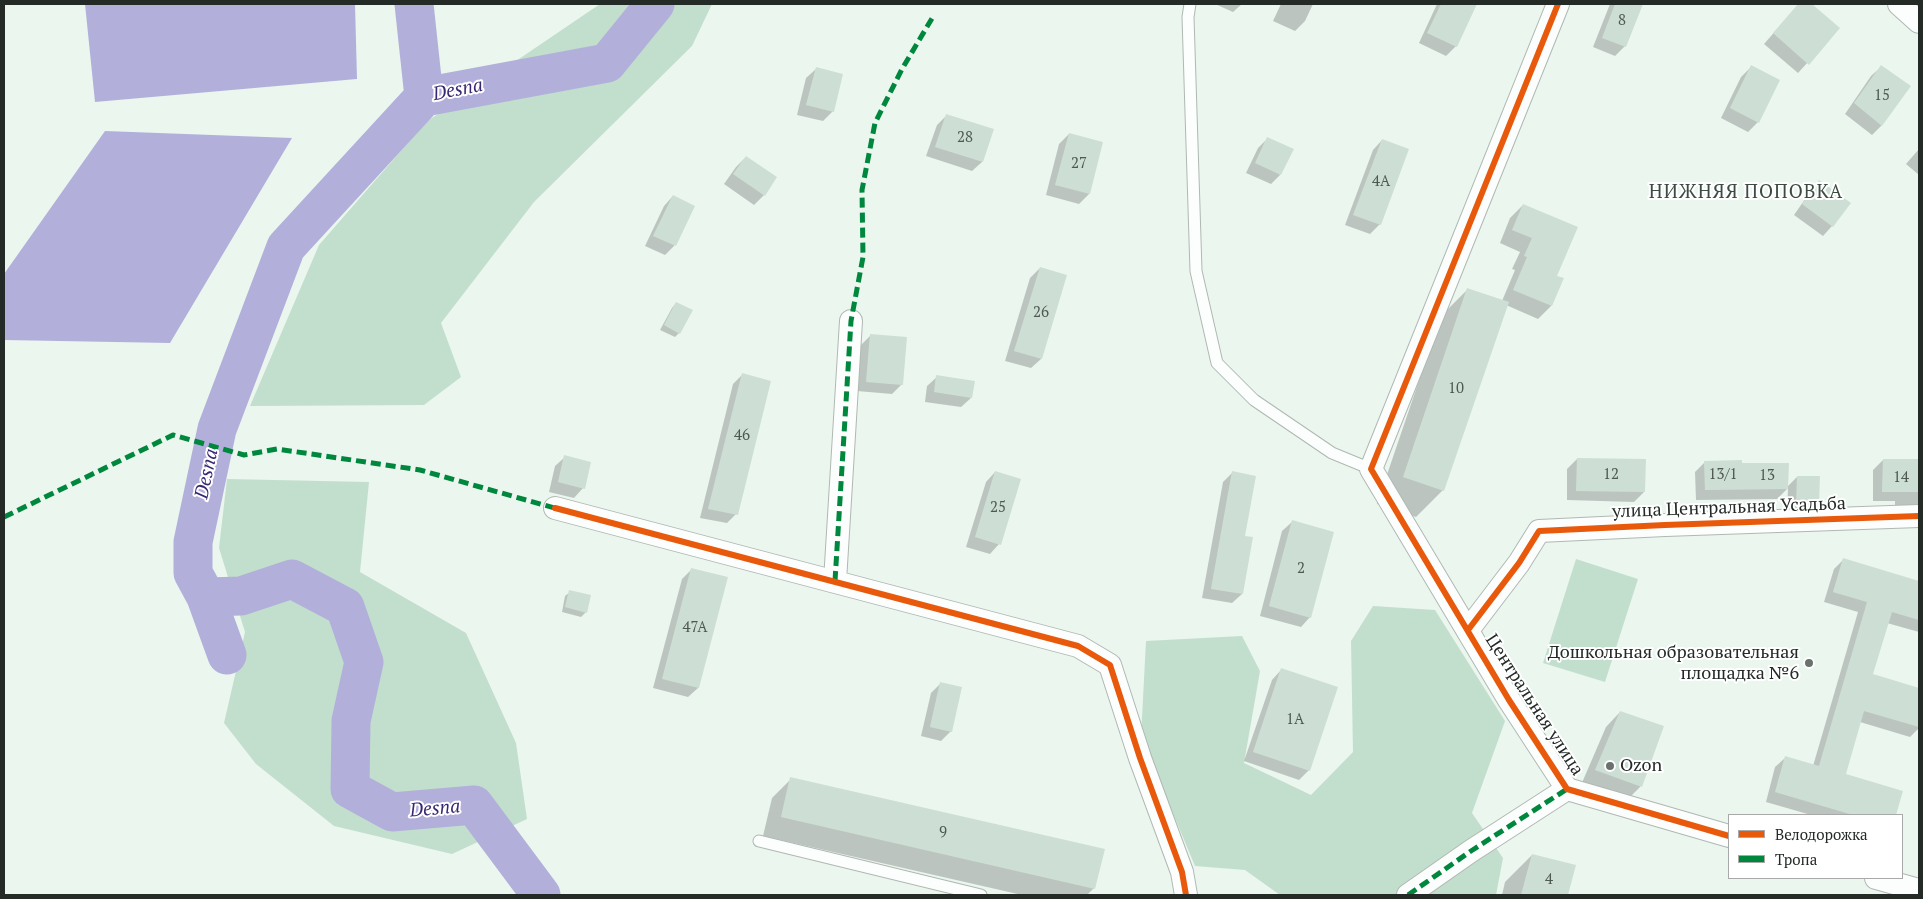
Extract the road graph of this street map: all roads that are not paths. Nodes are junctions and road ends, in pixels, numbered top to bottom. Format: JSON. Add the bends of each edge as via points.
{"nodes":[{"id":1,"x":1190,"y":4,"type":"edge"},
{"id":2,"x":1558,"y":4,"type":"edge"},
{"id":3,"x":1899,"y":4,"type":"edge"},
{"id":4,"x":1919,"y":22,"type":"edge"},
{"id":5,"x":850,"y":321,"type":"dead end"},
{"id":6,"x":1371,"y":469,"type":"junction"},
{"id":7,"x":555,"y":508,"type":"dead end"},
{"id":8,"x":1919,"y":516,"type":"edge"},
{"id":9,"x":835,"y":581,"type":"junction"},
{"id":10,"x":1468,"y":630,"type":"junction"},
{"id":11,"x":1567,"y":789,"type":"junction"},
{"id":12,"x":1728,"y":836,"type":"edge"},
{"id":13,"x":759,"y":841,"type":"dead end"},
{"id":14,"x":1880,"y":879,"type":"edge"},
{"id":15,"x":1919,"y":890,"type":"edge"},
{"id":16,"x":981,"y":895,"type":"edge"},
{"id":17,"x":1186,"y":895,"type":"edge"},
{"id":18,"x":1408,"y":895,"type":"edge"}],
"edges":[{"from":1,"to":6,"type":"lane","via":[[1196,271],[1217,363],[1254,400],[1332,453]]},
{"from":2,"to":6,"type":"street"},
{"from":3,"to":4,"type":"street"},
{"from":5,"to":9,"type":"street"},
{"from":6,"to":10,"type":"street","name":"Центральная улица"},
{"from":7,"to":9,"type":"street"},
{"from":8,"to":10,"type":"street","name":"улица Центральная Усадьба","via":[[1539,531],[1519,564]]},
{"from":9,"to":17,"type":"street","via":[[1078,646],[1110,665],[1182,872]]},
{"from":10,"to":11,"type":"street","name":"Центральная улица"},
{"from":11,"to":12,"type":"street","name":"Центральная улица"},
{"from":11,"to":18,"type":"street"},
{"from":13,"to":16,"type":"lane"},
{"from":14,"to":15,"type":"street"}]}
